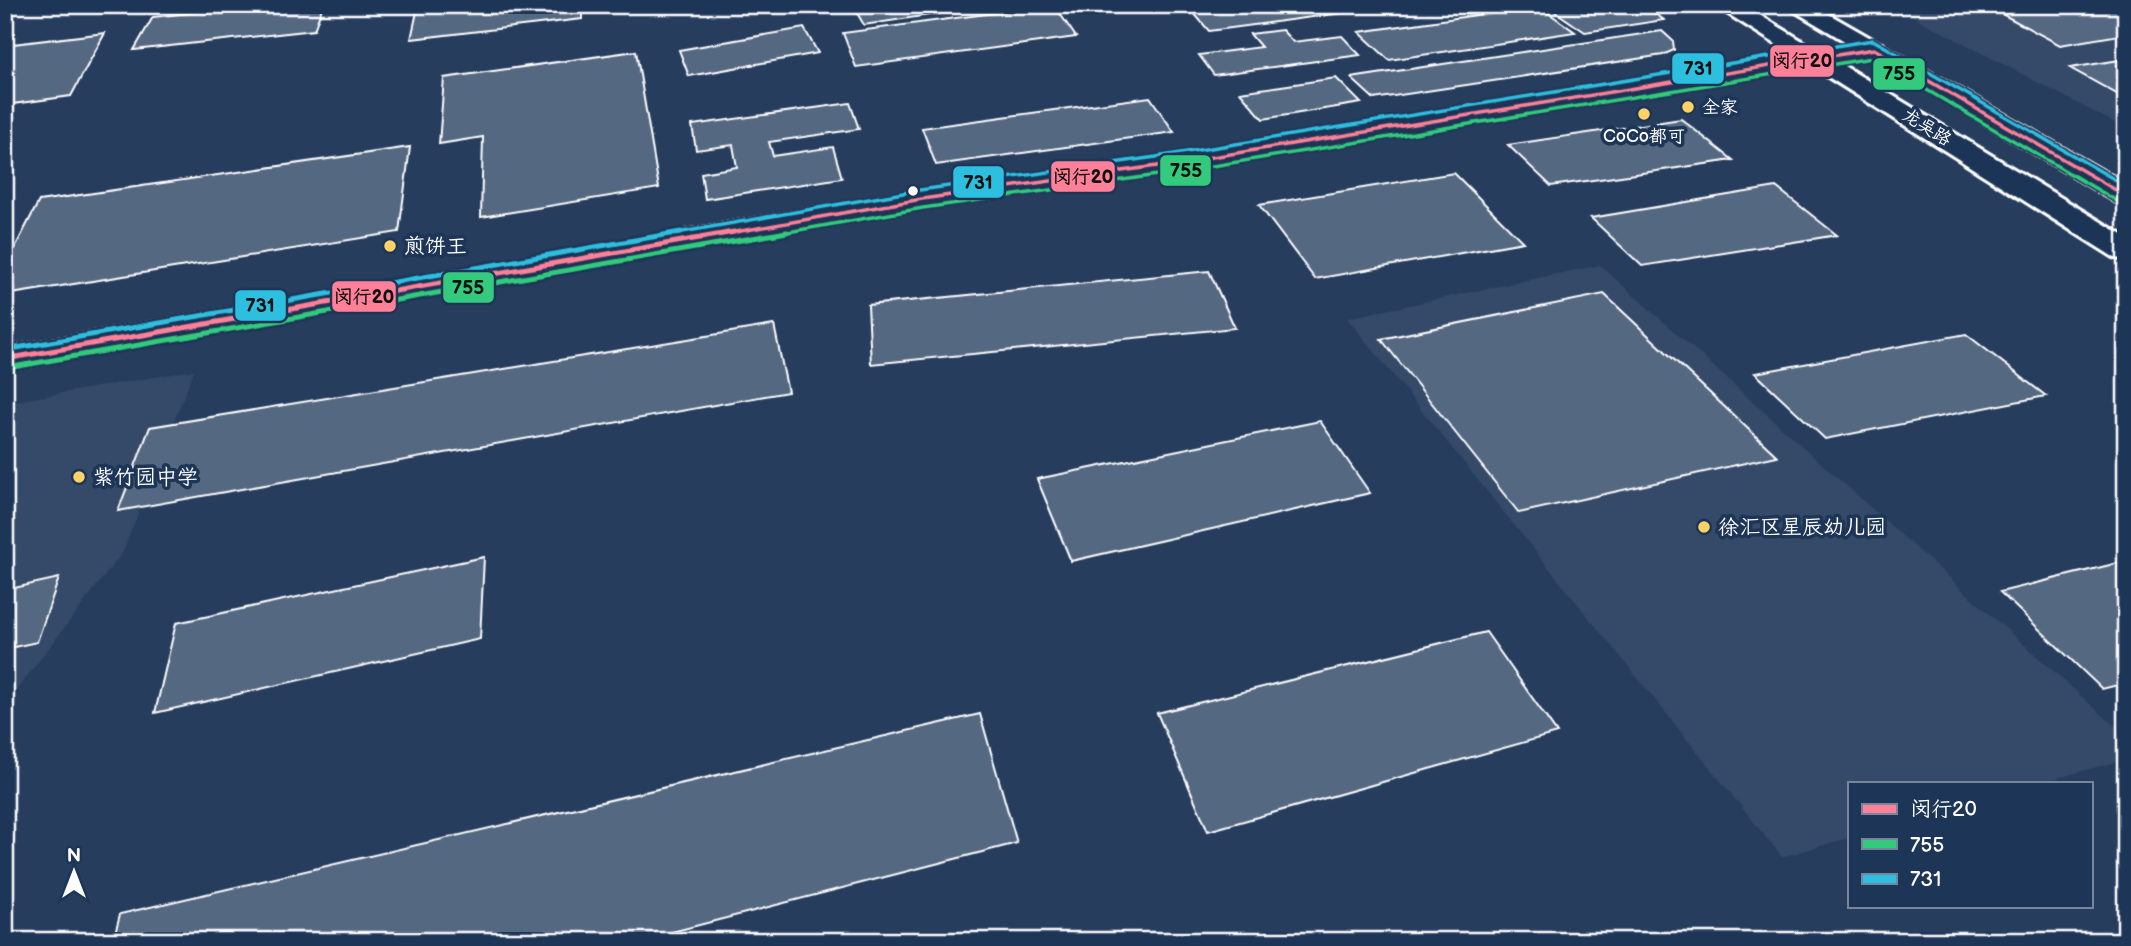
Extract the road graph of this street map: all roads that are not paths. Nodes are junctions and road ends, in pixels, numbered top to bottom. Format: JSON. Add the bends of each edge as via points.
{"nodes":[{"id":1,"x":1726,"y":5,"type":"edge"},
{"id":2,"x":1796,"y":5,"type":"edge"},
{"id":3,"x":1874,"y":49,"type":"junction"},
{"id":4,"x":1816,"y":58,"type":"junction"},
{"id":5,"x":2126,"y":195,"type":"edge"},
{"id":6,"x":2126,"y":251,"type":"edge"},
{"id":7,"x":5,"y":359,"type":"edge"}],
"edges":[{"from":1,"to":4,"type":"street","name":"龙吴路"},
{"from":2,"to":3,"type":"street","name":"龙吴路"},
{"from":3,"to":4,"type":"street"},
{"from":3,"to":5,"type":"street","name":"龙吴路"},
{"from":4,"to":6,"type":"street","name":"龙吴路"},
{"from":4,"to":7,"type":"street","via":[[1197,160],[922,199]]}]}
